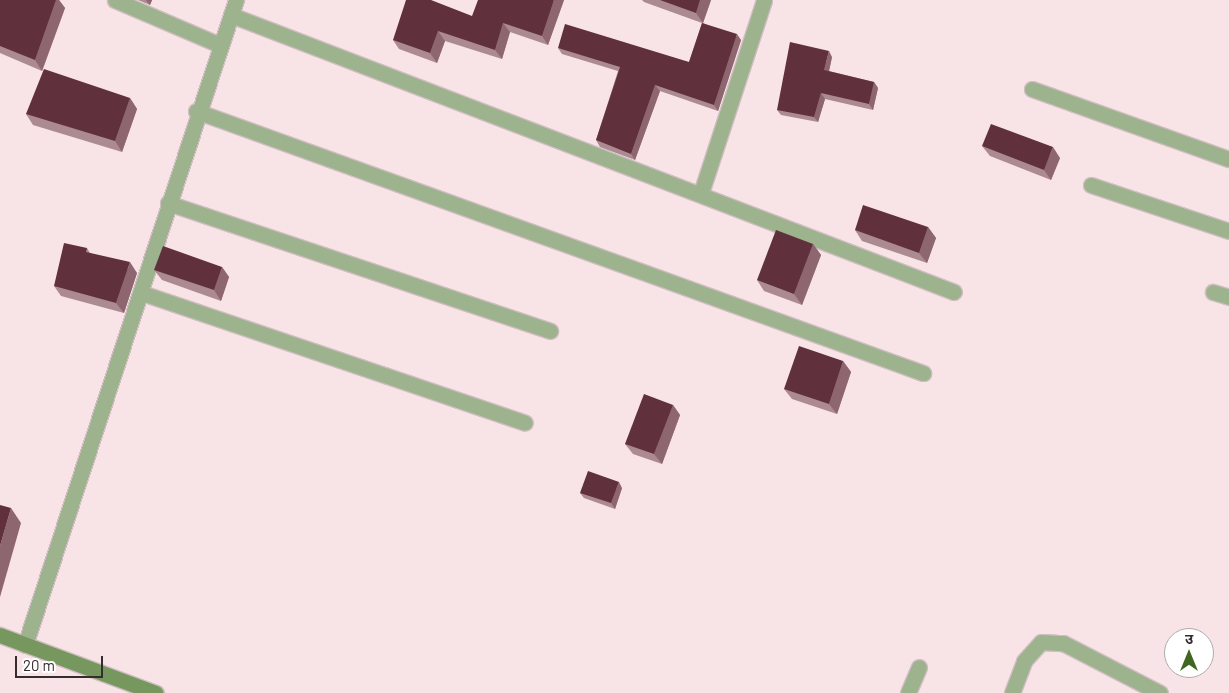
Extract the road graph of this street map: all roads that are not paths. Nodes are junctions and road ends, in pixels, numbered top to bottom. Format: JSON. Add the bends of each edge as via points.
{"nodes":[{"id":1,"x":115,"y":0,"type":"edge"},
{"id":2,"x":236,"y":0,"type":"edge"},
{"id":3,"x":764,"y":0,"type":"edge"},
{"id":4,"x":231,"y":15,"type":"junction"},
{"id":5,"x":220,"y":45,"type":"junction"},
{"id":6,"x":1032,"y":89,"type":"dead end"},
{"id":7,"x":196,"y":111,"type":"junction"},
{"id":8,"x":1229,"y":159,"type":"edge"},
{"id":9,"x":1091,"y":185,"type":"dead end"},
{"id":10,"x":701,"y":193,"type":"junction"},
{"id":11,"x":168,"y":203,"type":"junction"},
{"id":12,"x":1229,"y":231,"type":"edge"},
{"id":13,"x":954,"y":292,"type":"dead end"},
{"id":14,"x":1213,"y":292,"type":"dead end"},
{"id":15,"x":142,"y":293,"type":"junction"},
{"id":16,"x":1229,"y":297,"type":"edge"},
{"id":17,"x":550,"y":331,"type":"dead end"},
{"id":18,"x":923,"y":373,"type":"dead end"},
{"id":19,"x":525,"y":423,"type":"dead end"},
{"id":20,"x":0,"y":635,"type":"edge"},
{"id":21,"x":25,"y":645,"type":"junction"},
{"id":22,"x":919,"y":667,"type":"dead end"},
{"id":23,"x":156,"y":693,"type":"edge"},
{"id":24,"x":908,"y":693,"type":"edge"},
{"id":25,"x":1012,"y":693,"type":"edge"},
{"id":26,"x":1160,"y":693,"type":"edge"}],
"edges":[{"from":1,"to":5,"type":"street"},
{"from":2,"to":4,"type":"street"},
{"from":3,"to":10,"type":"street"},
{"from":4,"to":5,"type":"street"},
{"from":4,"to":10,"type":"street"},
{"from":5,"to":7,"type":"street"},
{"from":6,"to":8,"type":"street"},
{"from":7,"to":11,"type":"street"},
{"from":7,"to":18,"type":"street"},
{"from":9,"to":12,"type":"street"},
{"from":10,"to":13,"type":"street"},
{"from":11,"to":15,"type":"street"},
{"from":11,"to":17,"type":"street"},
{"from":14,"to":16,"type":"street"},
{"from":15,"to":19,"type":"street"},
{"from":15,"to":21,"type":"street"},
{"from":20,"to":21,"type":"street"},
{"from":21,"to":23,"type":"street"},
{"from":22,"to":24,"type":"street"},
{"from":25,"to":26,"type":"street","via":[[1024,661],[1041,642],[1063,643]]}]}
